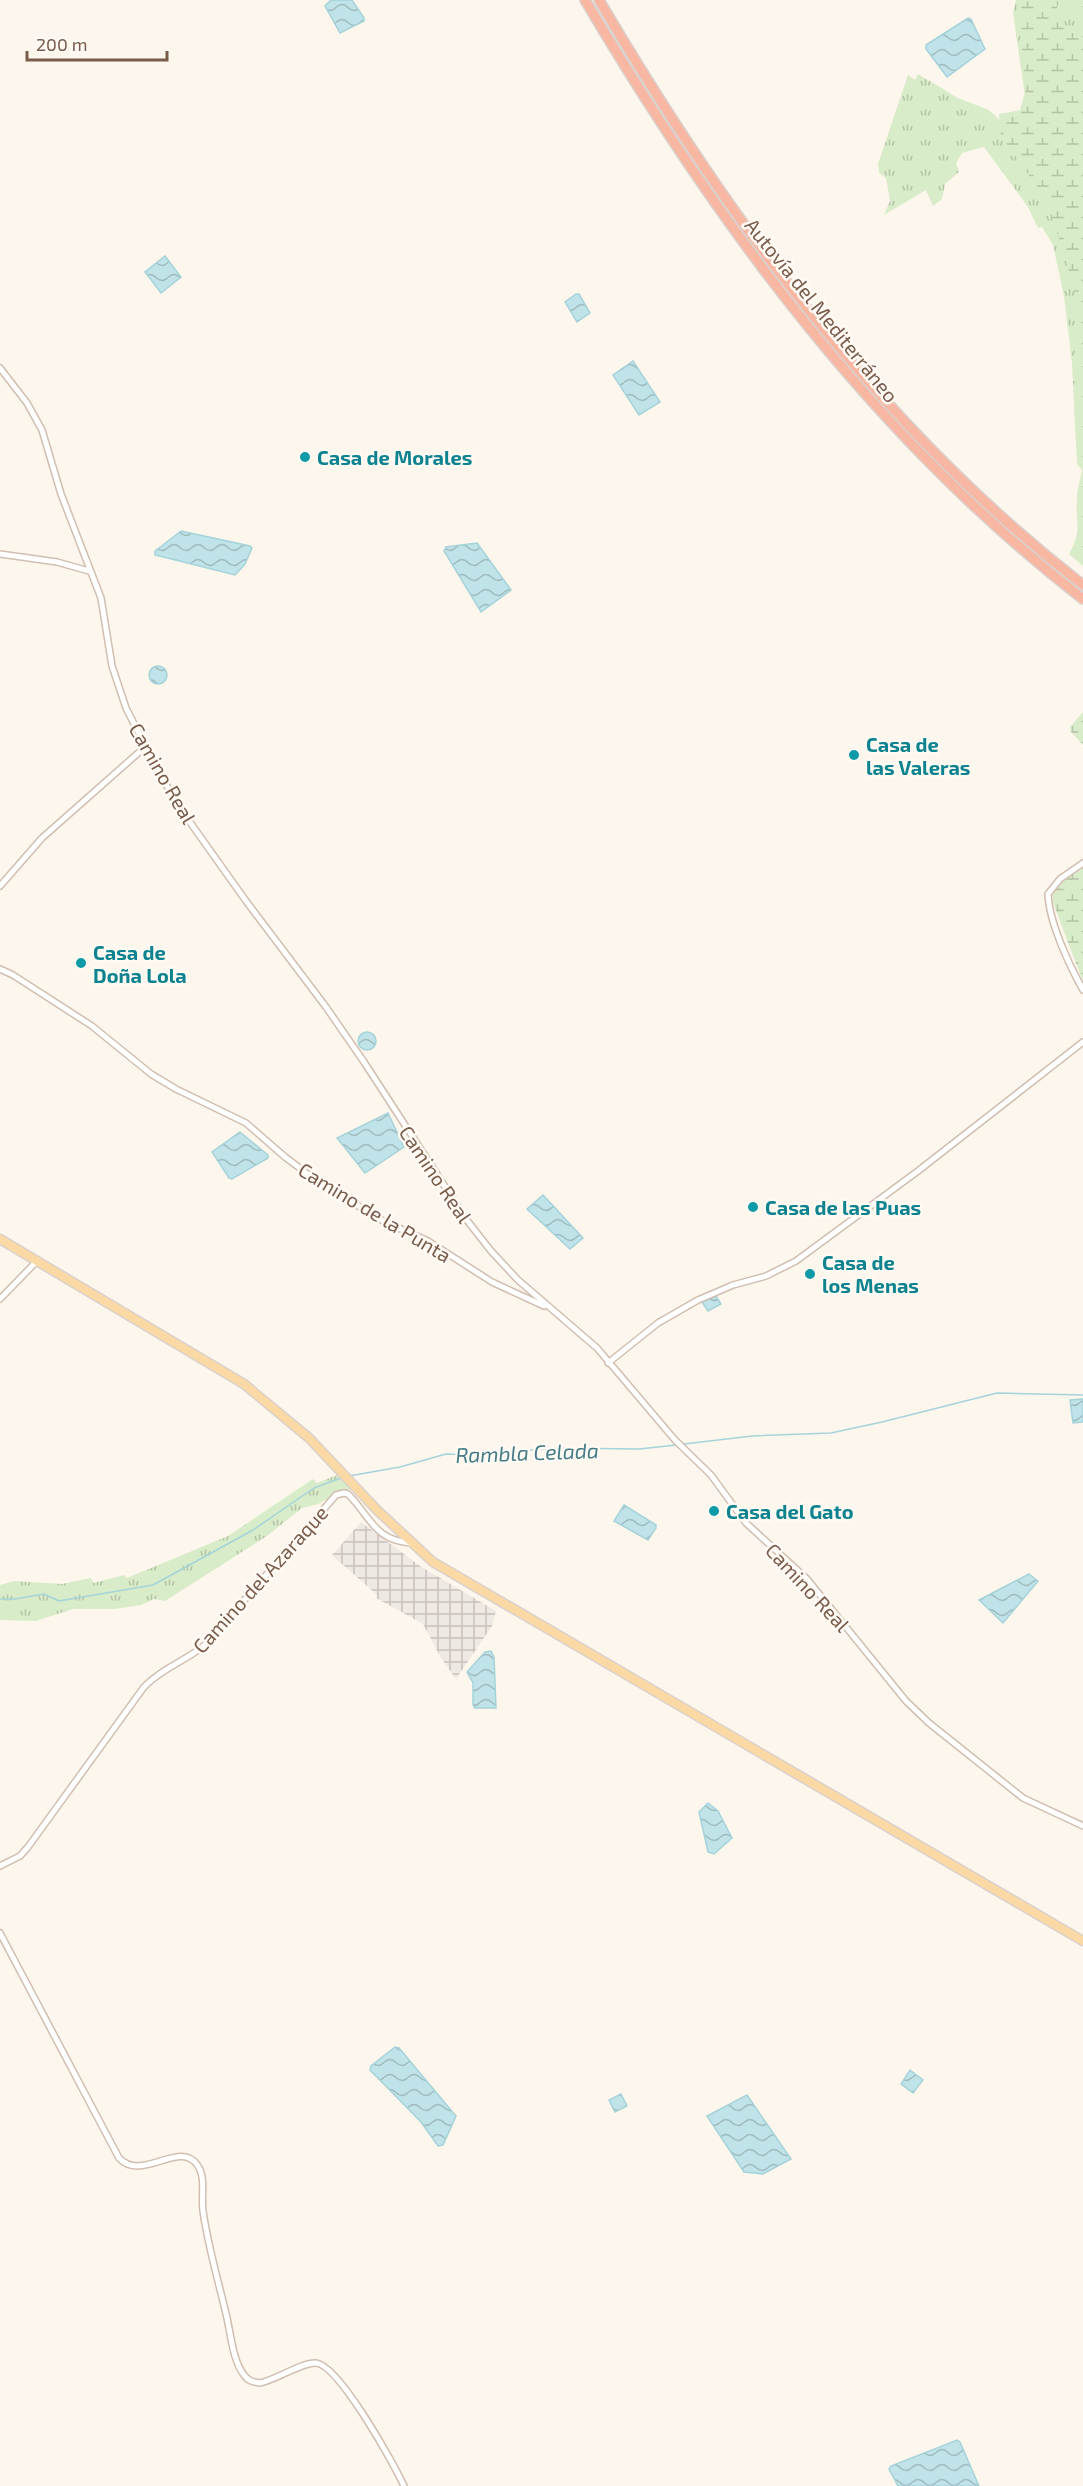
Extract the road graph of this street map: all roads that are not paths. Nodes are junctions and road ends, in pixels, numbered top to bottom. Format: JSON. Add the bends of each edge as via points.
{"nodes":[{"id":1,"x":585,"y":0,"type":"edge"},
{"id":2,"x":599,"y":0,"type":"edge"},
{"id":3,"x":0,"y":368,"type":"edge"},
{"id":4,"x":0,"y":554,"type":"edge"},
{"id":5,"x":89,"y":571,"type":"junction"},
{"id":6,"x":1083,"y":585,"type":"edge"},
{"id":7,"x":1083,"y":599,"type":"edge"},
{"id":8,"x":145,"y":747,"type":"junction"},
{"id":9,"x":1083,"y":863,"type":"edge"},
{"id":10,"x":0,"y":886,"type":"edge"},
{"id":11,"x":0,"y":969,"type":"edge"},
{"id":12,"x":1083,"y":990,"type":"edge"},
{"id":13,"x":1083,"y":1042,"type":"edge"},
{"id":14,"x":0,"y":1239,"type":"edge"},
{"id":15,"x":38,"y":1260,"type":"junction"},
{"id":16,"x":0,"y":1299,"type":"edge"},
{"id":17,"x":547,"y":1306,"type":"junction"},
{"id":18,"x":608,"y":1363,"type":"junction"},
{"id":19,"x":413,"y":1543,"type":"junction"},
{"id":20,"x":1083,"y":1826,"type":"edge"},
{"id":21,"x":0,"y":1866,"type":"edge"},
{"id":22,"x":0,"y":1933,"type":"edge"},
{"id":23,"x":1083,"y":1941,"type":"edge"},
{"id":24,"x":404,"y":2486,"type":"edge"}],
"edges":[{"from":1,"to":7,"type":"highway","name":"Autovía del Mediterráneo","via":[[705,189],[826,350],[957,491]]},
{"from":2,"to":6,"type":"highway","name":"Autovía del Mediterráneo","via":[[714,182],[848,358],[948,465]]},
{"from":3,"to":5,"type":"street","name":"Camino Real","via":[[42,430]]},
{"from":4,"to":5,"type":"street"},
{"from":5,"to":8,"type":"street","name":"Camino Real","via":[[101,598],[112,666]]},
{"from":8,"to":10,"type":"street","via":[[42,838]]},
{"from":8,"to":17,"type":"street","name":"Camino Real","via":[[187,818],[337,1022],[465,1219],[491,1251]]},
{"from":9,"to":12,"type":"street","via":[[1060,879],[1048,894],[1048,903]]},
{"from":11,"to":17,"type":"street","name":"Camino de la Punta","via":[[92,1026],[151,1074],[246,1123],[321,1184],[428,1241],[492,1282]]},
{"from":13,"to":18,"type":"street","via":[[796,1261],[690,1304],[658,1323]]},
{"from":14,"to":15,"type":"main road"},
{"from":15,"to":16,"type":"street"},
{"from":15,"to":19,"type":"main road","via":[[244,1384],[309,1438]]},
{"from":17,"to":18,"type":"street","name":"Camino Real","via":[[597,1348]]},
{"from":18,"to":20,"type":"street","name":"Camino Real","via":[[711,1476],[746,1523],[807,1579],[906,1701],[1023,1798]]},
{"from":19,"to":21,"type":"street","name":"Camino del Azaraque","via":[[399,1543],[388,1537],[366,1520],[348,1494],[336,1495],[206,1644],[154,1676],[144,1687],[20,1856]]},
{"from":19,"to":23,"type":"main road","via":[[434,1562],[471,1584]]},
{"from":22,"to":24,"type":"street","via":[[119,2158],[130,2167],[184,2156],[198,2165],[216,2272],[244,2375],[251,2382],[260,2383],[313,2363],[326,2367],[360,2410]]}]}
